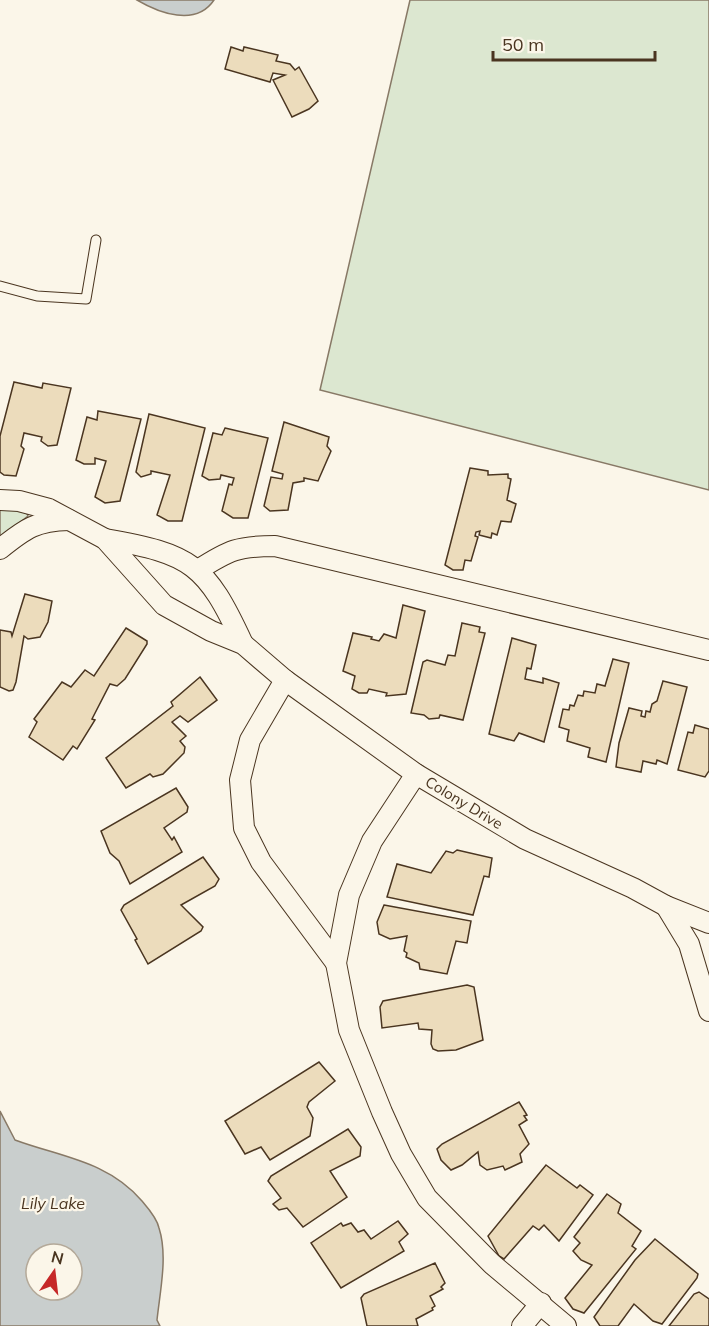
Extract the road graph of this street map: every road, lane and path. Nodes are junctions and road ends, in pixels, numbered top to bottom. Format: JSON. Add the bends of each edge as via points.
{"nodes":[{"id":1,"x":96,"y":240,"type":"dead end"},
{"id":2,"x":0,"y":286,"type":"edge"},
{"id":3,"x":0,"y":501,"type":"edge"},
{"id":4,"x":73,"y":520,"type":"junction"},
{"id":5,"x":105,"y":539,"type":"junction"},
{"id":6,"x":0,"y":549,"type":"edge"},
{"id":7,"x":198,"y":570,"type":"junction"},
{"id":8,"x":243,"y":644,"type":"junction"},
{"id":9,"x":709,"y":650,"type":"edge"},
{"id":10,"x":285,"y":680,"type":"junction"},
{"id":11,"x":416,"y":774,"type":"junction"},
{"id":12,"x":666,"y":906,"type":"junction"},
{"id":13,"x":709,"y":922,"type":"edge"},
{"id":14,"x":336,"y":963,"type":"junction"},
{"id":15,"x":709,"y":1011,"type":"edge"},
{"id":16,"x":541,"y":1303,"type":"junction"},
{"id":17,"x":522,"y":1326,"type":"edge"},
{"id":18,"x":566,"y":1326,"type":"edge"}],
"edges":[{"from":1,"to":2,"type":"lane","via":[[86,299],[38,296]]},
{"from":3,"to":4,"type":"street","name":"Colony Drive","via":[[19,501]]},
{"from":4,"to":5,"type":"street","name":"Colony Drive"},
{"from":4,"to":6,"type":"street","via":[[28,526]]},
{"from":5,"to":7,"type":"street","name":"Colony Drive","via":[[174,554]]},
{"from":5,"to":8,"type":"street","name":"Colony Drive","via":[[164,605]]},
{"from":7,"to":8,"type":"street","name":"Colony Drive","via":[[222,599]]},
{"from":7,"to":9,"type":"street","via":[[245,546],[275,546]]},
{"from":8,"to":10,"type":"street","name":"Colony Drive"},
{"from":10,"to":11,"type":"street","name":"Colony Drive"},
{"from":10,"to":14,"type":"street","via":[[250,740],[240,780],[244,828],[261,862]]},
{"from":11,"to":12,"type":"street","name":"Colony Drive","via":[[525,839]]},
{"from":11,"to":14,"type":"street","via":[[372,841],[358,873]]},
{"from":12,"to":13,"type":"street","name":"Colony Drive"},
{"from":12,"to":15,"type":"street","via":[[689,944]]},
{"from":14,"to":16,"type":"street","via":[[350,1030],[392,1133],[427,1198],[492,1264]]},
{"from":16,"to":17,"type":"street"},
{"from":16,"to":18,"type":"street"}]}
